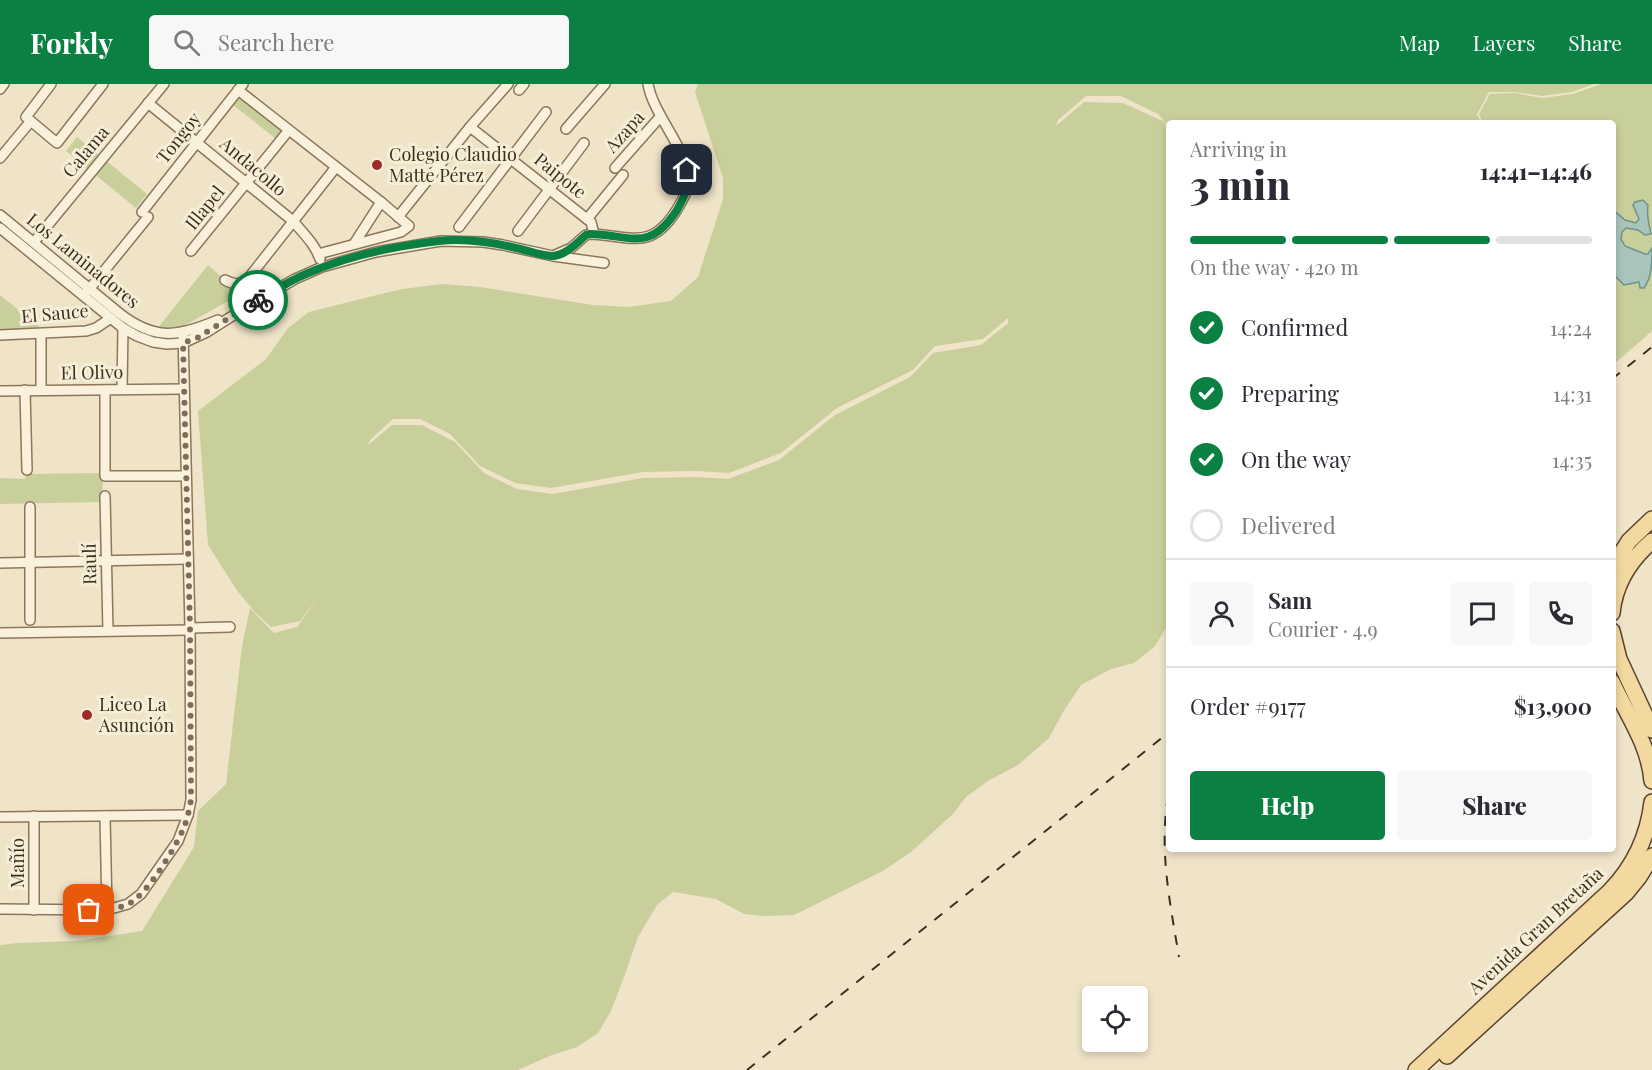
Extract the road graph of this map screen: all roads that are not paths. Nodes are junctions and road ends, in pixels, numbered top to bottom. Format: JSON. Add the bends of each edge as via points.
{"nodes":[{"id":1,"x":4,"y":84,"type":"edge"},
{"id":2,"x":50,"y":84,"type":"edge"},
{"id":3,"x":104,"y":84,"type":"edge"},
{"id":4,"x":164,"y":84,"type":"edge"},
{"id":5,"x":508,"y":84,"type":"edge"},
{"id":6,"x":605,"y":84,"type":"edge"},
{"id":7,"x":648,"y":84,"type":"edge"},
{"id":8,"x":240,"y":87,"type":"edge"},
{"id":9,"x":0,"y":89,"type":"edge"},
{"id":10,"x":148,"y":103,"type":"junction"},
{"id":11,"x":546,"y":112,"type":"dead end"},
{"id":12,"x":660,"y":117,"type":"junction"},
{"id":13,"x":28,"y":120,"type":"junction"},
{"id":14,"x":470,"y":127,"type":"junction"},
{"id":15,"x":566,"y":129,"type":"dead end"},
{"id":16,"x":289,"y":130,"type":"junction"},
{"id":17,"x":196,"y":142,"type":"junction"},
{"id":18,"x":584,"y":143,"type":"dead end"},
{"id":19,"x":0,"y":158,"type":"edge"},
{"id":20,"x":512,"y":159,"type":"junction"},
{"id":21,"x":336,"y":167,"type":"junction"},
{"id":22,"x":615,"y":168,"type":"dead end"},
{"id":23,"x":623,"y":175,"type":"dead end"},
{"id":24,"x":246,"y":183,"type":"junction"},
{"id":25,"x":550,"y":189,"type":"junction"},
{"id":26,"x":381,"y":202,"type":"junction"},
{"id":27,"x":0,"y":215,"type":"edge"},
{"id":28,"x":398,"y":217,"type":"junction"},
{"id":29,"x":588,"y":219,"type":"junction"},
{"id":30,"x":293,"y":221,"type":"junction"},
{"id":31,"x":459,"y":227,"type":"dead end"},
{"id":32,"x":0,"y":228,"type":"edge"},
{"id":33,"x":518,"y":231,"type":"dead end"},
{"id":34,"x":594,"y":234,"type":"junction"},
{"id":35,"x":34,"y":242,"type":"junction"},
{"id":36,"x":354,"y":244,"type":"junction"},
{"id":37,"x":191,"y":251,"type":"dead end"},
{"id":38,"x":318,"y":254,"type":"junction"},
{"id":39,"x":553,"y":256,"type":"junction"},
{"id":40,"x":604,"y":263,"type":"dead end"},
{"id":41,"x":322,"y":267,"type":"junction"},
{"id":42,"x":225,"y":280,"type":"dead end"},
{"id":43,"x":88,"y":292,"type":"junction"},
{"id":44,"x":245,"y":308,"type":"junction"},
{"id":45,"x":111,"y":318,"type":"junction"},
{"id":46,"x":123,"y":328,"type":"junction"},
{"id":47,"x":183,"y":332,"type":"junction"},
{"id":48,"x":0,"y":334,"type":"edge"},
{"id":49,"x":41,"y":334,"type":"junction"},
{"id":50,"x":183,"y":343,"type":"junction"},
{"id":51,"x":184,"y":388,"type":"junction"},
{"id":52,"x":122,"y":389,"type":"junction"},
{"id":53,"x":25,"y":390,"type":"junction"},
{"id":54,"x":41,"y":390,"type":"junction"},
{"id":55,"x":105,"y":390,"type":"junction"},
{"id":56,"x":0,"y":391,"type":"edge"},
{"id":57,"x":27,"y":470,"type":"dead end"},
{"id":58,"x":186,"y":476,"type":"junction"},
{"id":59,"x":105,"y":496,"type":"dead end"},
{"id":60,"x":30,"y":507,"type":"dead end"},
{"id":61,"x":1652,"y":519,"type":"edge"},
{"id":62,"x":1652,"y":540,"type":"edge"},
{"id":63,"x":188,"y":559,"type":"junction"},
{"id":64,"x":107,"y":561,"type":"junction"},
{"id":65,"x":1616,"y":562,"type":"edge"},
{"id":66,"x":0,"y":563,"type":"edge"},
{"id":67,"x":30,"y":563,"type":"junction"},
{"id":68,"x":1616,"y":595,"type":"edge"},
{"id":69,"x":30,"y":620,"type":"dead end"},
{"id":70,"x":230,"y":627,"type":"dead end"},
{"id":71,"x":190,"y":629,"type":"junction"},
{"id":72,"x":108,"y":631,"type":"junction"},
{"id":73,"x":0,"y":633,"type":"edge"},
{"id":74,"x":1616,"y":647,"type":"edge"},
{"id":75,"x":1616,"y":690,"type":"edge"},
{"id":76,"x":1652,"y":730,"type":"edge"},
{"id":77,"x":1652,"y":781,"type":"edge"},
{"id":78,"x":1652,"y":802,"type":"edge"},
{"id":79,"x":188,"y":815,"type":"junction"},
{"id":80,"x":34,"y":816,"type":"junction"},
{"id":81,"x":105,"y":816,"type":"junction"},
{"id":82,"x":0,"y":817,"type":"edge"},
{"id":83,"x":1652,"y":856,"type":"edge"},
{"id":84,"x":0,"y":909,"type":"edge"},
{"id":85,"x":34,"y":910,"type":"junction"},
{"id":86,"x":107,"y":910,"type":"junction"},
{"id":87,"x":1416,"y":1070,"type":"edge"},
{"id":88,"x":1431,"y":1070,"type":"edge"}],
"edges":[{"from":1,"to":9,"type":"street"},
{"from":2,"to":13,"type":"street","via":[[26,116]]},
{"from":3,"to":13,"type":"street","via":[[57,142]]},
{"from":4,"to":10,"type":"street","name":"Calama"},
{"from":5,"to":14,"type":"street"},
{"from":6,"to":15,"type":"street"},
{"from":7,"to":12,"type":"street"},
{"from":8,"to":16,"type":"street"},
{"from":8,"to":17,"type":"street","name":"Tongoy"},
{"from":10,"to":17,"type":"street","name":"Andacollo"},
{"from":10,"to":35,"type":"street","name":"Calama"},
{"from":11,"to":20,"type":"street"},
{"from":12,"to":22,"type":"street","name":"Azapa"},
{"from":12,"to":34,"type":"street","via":[[684,161],[688,185],[684,198],[666,225],[650,236],[625,239]]},
{"from":13,"to":19,"type":"street"},
{"from":14,"to":20,"type":"street","name":"Paipote"},
{"from":14,"to":28,"type":"street"},
{"from":16,"to":21,"type":"street"},
{"from":16,"to":24,"type":"street","name":"Illapel"},
{"from":17,"to":24,"type":"street","name":"Andacollo"},
{"from":17,"to":43,"type":"street","name":"Tongoy"},
{"from":18,"to":25,"type":"street"},
{"from":20,"to":25,"type":"street","name":"Paipote"},
{"from":20,"to":31,"type":"street"},
{"from":21,"to":26,"type":"street"},
{"from":21,"to":30,"type":"street"},
{"from":23,"to":29,"type":"street","name":"Azapa"},
{"from":24,"to":30,"type":"street","name":"Andacollo"},
{"from":24,"to":37,"type":"street","name":"Illapel"},
{"from":25,"to":29,"type":"street","name":"Paipote"},
{"from":25,"to":33,"type":"street"},
{"from":26,"to":28,"type":"street"},
{"from":26,"to":36,"type":"street"},
{"from":27,"to":35,"type":"street","name":"Los Laminadores"},
{"from":28,"to":36,"type":"street","via":[[409,226],[406,229]]},
{"from":29,"to":34,"type":"street","name":"Paipote"},
{"from":30,"to":38,"type":"street","name":"Andacollo"},
{"from":30,"to":42,"type":"street","via":[[244,283]]},
{"from":32,"to":43,"type":"street","name":"Los Laminadores"},
{"from":34,"to":39,"type":"street"},
{"from":35,"to":43,"type":"street","name":"Los Laminadores"},
{"from":36,"to":38,"type":"street"},
{"from":38,"to":41,"type":"street","name":"Andacollo"},
{"from":39,"to":40,"type":"street"},
{"from":39,"to":41,"type":"street","via":[[493,243],[441,241],[376,252]]},
{"from":41,"to":44,"type":"street"},
{"from":43,"to":45,"type":"street","name":"Los Laminadores"},
{"from":43,"to":47,"type":"street","name":"Los Laminadores","via":[[138,326],[163,333]]},
{"from":44,"to":47,"type":"street","name":"Los Laminadores"},
{"from":44,"to":50,"type":"street","name":"Los Laminadores"},
{"from":45,"to":46,"type":"street","name":"Los Laminadores"},
{"from":45,"to":49,"type":"street","name":"El Sauce","via":[[86,331]]},
{"from":46,"to":50,"type":"street","name":"Los Laminadores","via":[[153,342]]},
{"from":46,"to":52,"type":"street"},
{"from":47,"to":50,"type":"street"},
{"from":48,"to":49,"type":"street","name":"El Sauce"},
{"from":49,"to":54,"type":"street"},
{"from":50,"to":51,"type":"street"},
{"from":51,"to":52,"type":"street","name":"El Olivo"},
{"from":51,"to":58,"type":"street"},
{"from":52,"to":55,"type":"street","name":"El Olivo"},
{"from":53,"to":54,"type":"street","name":"El Olivo"},
{"from":53,"to":56,"type":"street","name":"El Olivo"},
{"from":53,"to":57,"type":"street"},
{"from":54,"to":55,"type":"street","name":"El Olivo"},
{"from":55,"to":58,"type":"street","via":[[105,476]]},
{"from":58,"to":63,"type":"street"},
{"from":59,"to":64,"type":"street","name":"Raulí"},
{"from":60,"to":67,"type":"street"},
{"from":61,"to":65,"type":"main road","via":[[1629,541]]},
{"from":62,"to":68,"type":"main road","via":[[1633,559]]},
{"from":63,"to":64,"type":"street"},
{"from":63,"to":71,"type":"street"},
{"from":64,"to":67,"type":"street"},
{"from":64,"to":72,"type":"street","name":"Raulí"},
{"from":66,"to":67,"type":"street"},
{"from":67,"to":69,"type":"street"},
{"from":70,"to":71,"type":"street"},
{"from":71,"to":72,"type":"street"},
{"from":71,"to":79,"type":"street"},
{"from":72,"to":73,"type":"street"},
{"from":74,"to":76,"type":"main road"},
{"from":75,"to":77,"type":"main road","via":[[1644,746]]},
{"from":78,"to":87,"type":"main road","name":"Avenida Gran Bretaña","via":[[1640,849],[1616,884]]},
{"from":79,"to":81,"type":"street"},
{"from":79,"to":86,"type":"street","via":[[178,841],[141,894],[128,904]]},
{"from":80,"to":81,"type":"street"},
{"from":80,"to":82,"type":"street"},
{"from":80,"to":85,"type":"street","name":"Mañío"},
{"from":81,"to":86,"type":"street"},
{"from":83,"to":88,"type":"main road","name":"Avenida Gran Bretaña","via":[[1626,893]]},
{"from":84,"to":85,"type":"street"},
{"from":85,"to":86,"type":"street"}]}
